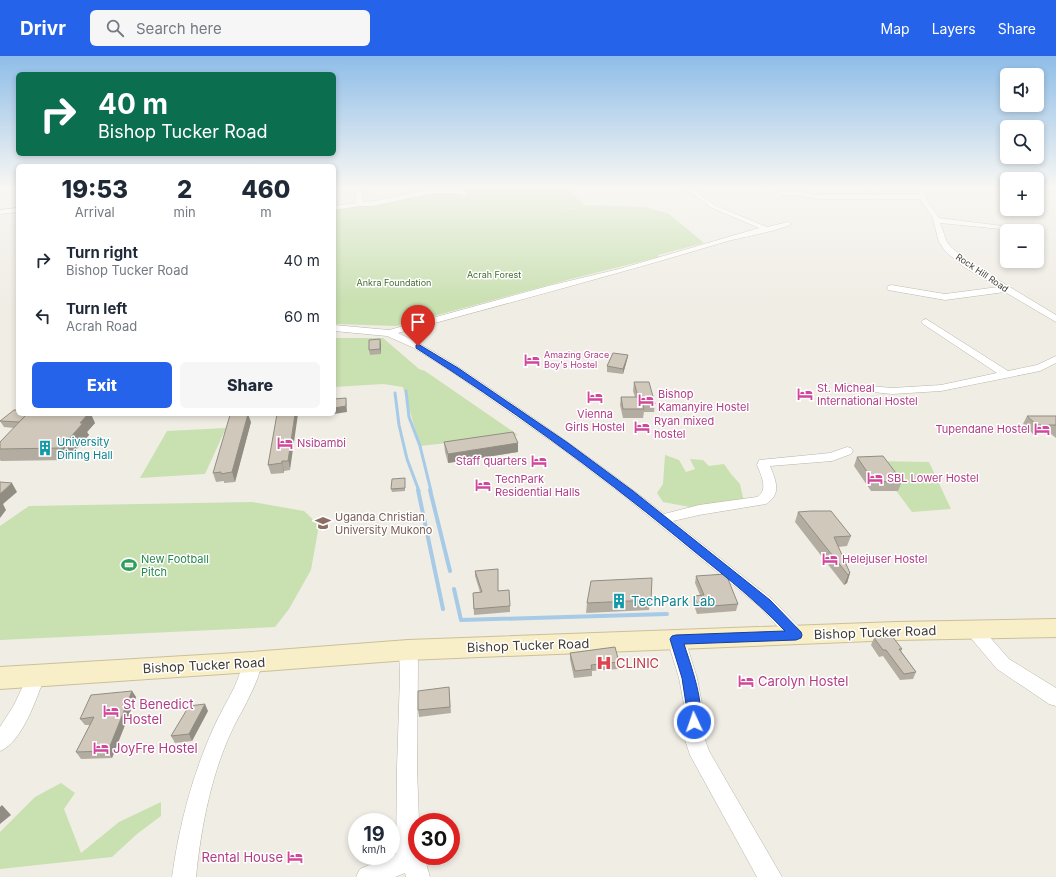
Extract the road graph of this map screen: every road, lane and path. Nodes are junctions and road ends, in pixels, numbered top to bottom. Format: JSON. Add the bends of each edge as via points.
{"nodes":[{"id":1,"x":760,"y":226,"type":"edge"},
{"id":2,"x":778,"y":226,"type":"edge"},
{"id":3,"x":938,"y":226,"type":"edge"},
{"id":4,"x":766,"y":229,"type":"junction"},
{"id":5,"x":892,"y":288,"type":"dead end"},
{"id":6,"x":1005,"y":289,"type":"junction"},
{"id":7,"x":1056,"y":319,"type":"edge"},
{"id":8,"x":926,"y":322,"type":"dead end"},
{"id":9,"x":336,"y":328,"type":"edge"},
{"id":10,"x":389,"y":333,"type":"junction"},
{"id":11,"x":1056,"y":359,"type":"edge"},
{"id":12,"x":1005,"y":374,"type":"junction"},
{"id":13,"x":848,"y":387,"type":"dead end"},
{"id":14,"x":847,"y":451,"type":"dead end"},
{"id":15,"x":662,"y":519,"type":"junction"},
{"id":16,"x":1056,"y":628,"type":"edge"},
{"id":17,"x":973,"y":630,"type":"junction"},
{"id":18,"x":796,"y":635,"type":"junction"},
{"id":19,"x":676,"y":639,"type":"junction"},
{"id":20,"x":408,"y":650,"type":"junction"},
{"id":21,"x":252,"y":662,"type":"junction"},
{"id":22,"x":36,"y":676,"type":"junction"},
{"id":23,"x":0,"y":678,"type":"edge"},
{"id":24,"x":1056,"y":698,"type":"edge"},
{"id":25,"x":0,"y":742,"type":"edge"},
{"id":26,"x":416,"y":868,"type":"edge"},
{"id":27,"x":184,"y":877,"type":"edge"},
{"id":28,"x":368,"y":877,"type":"edge"},
{"id":29,"x":770,"y":877,"type":"edge"}],
"edges":[{"from":1,"to":4,"type":"street"},
{"from":2,"to":4,"type":"street"},
{"from":3,"to":6,"type":"street","name":"Rock Hill Road","via":[[948,249],[967,265]]},
{"from":4,"to":10,"type":"street"},
{"from":5,"to":6,"type":"street","via":[[945,297]]},
{"from":6,"to":7,"type":"street","name":"Rock Hill Road"},
{"from":8,"to":12,"type":"street"},
{"from":9,"to":10,"type":"street"},
{"from":10,"to":15,"type":"street","via":[[418,346],[474,382],[570,449]]},
{"from":11,"to":12,"type":"street","via":[[1040,368]]},
{"from":12,"to":13,"type":"street","via":[[964,385],[928,389]]},
{"from":14,"to":15,"type":"street","via":[[832,457],[764,464],[771,486],[765,500],[699,510]]},
{"from":15,"to":18,"type":"street","via":[[766,603]]},
{"from":16,"to":17,"type":"main road","name":"Bishop Tucker Road"},
{"from":17,"to":18,"type":"main road","name":"Bishop Tucker Road"},
{"from":17,"to":24,"type":"street","via":[[1004,664]]},
{"from":18,"to":19,"type":"main road","name":"Bishop Tucker Road"},
{"from":19,"to":20,"type":"main road","name":"Bishop Tucker Road"},
{"from":19,"to":29,"type":"street","via":[[688,678],[693,704],[694,737],[700,755]]},
{"from":20,"to":21,"type":"main road","name":"Bishop Tucker Road"},
{"from":20,"to":26,"type":"street","via":[[406,758],[409,820],[406,854]]},
{"from":21,"to":22,"type":"main road","name":"Bishop Tucker Road"},
{"from":21,"to":27,"type":"street","via":[[249,678],[219,737],[194,819]]},
{"from":22,"to":23,"type":"main road","name":"Bishop Tucker Road"},
{"from":22,"to":25,"type":"street","via":[[25,704]]},
{"from":26,"to":28,"type":"street"}]}
